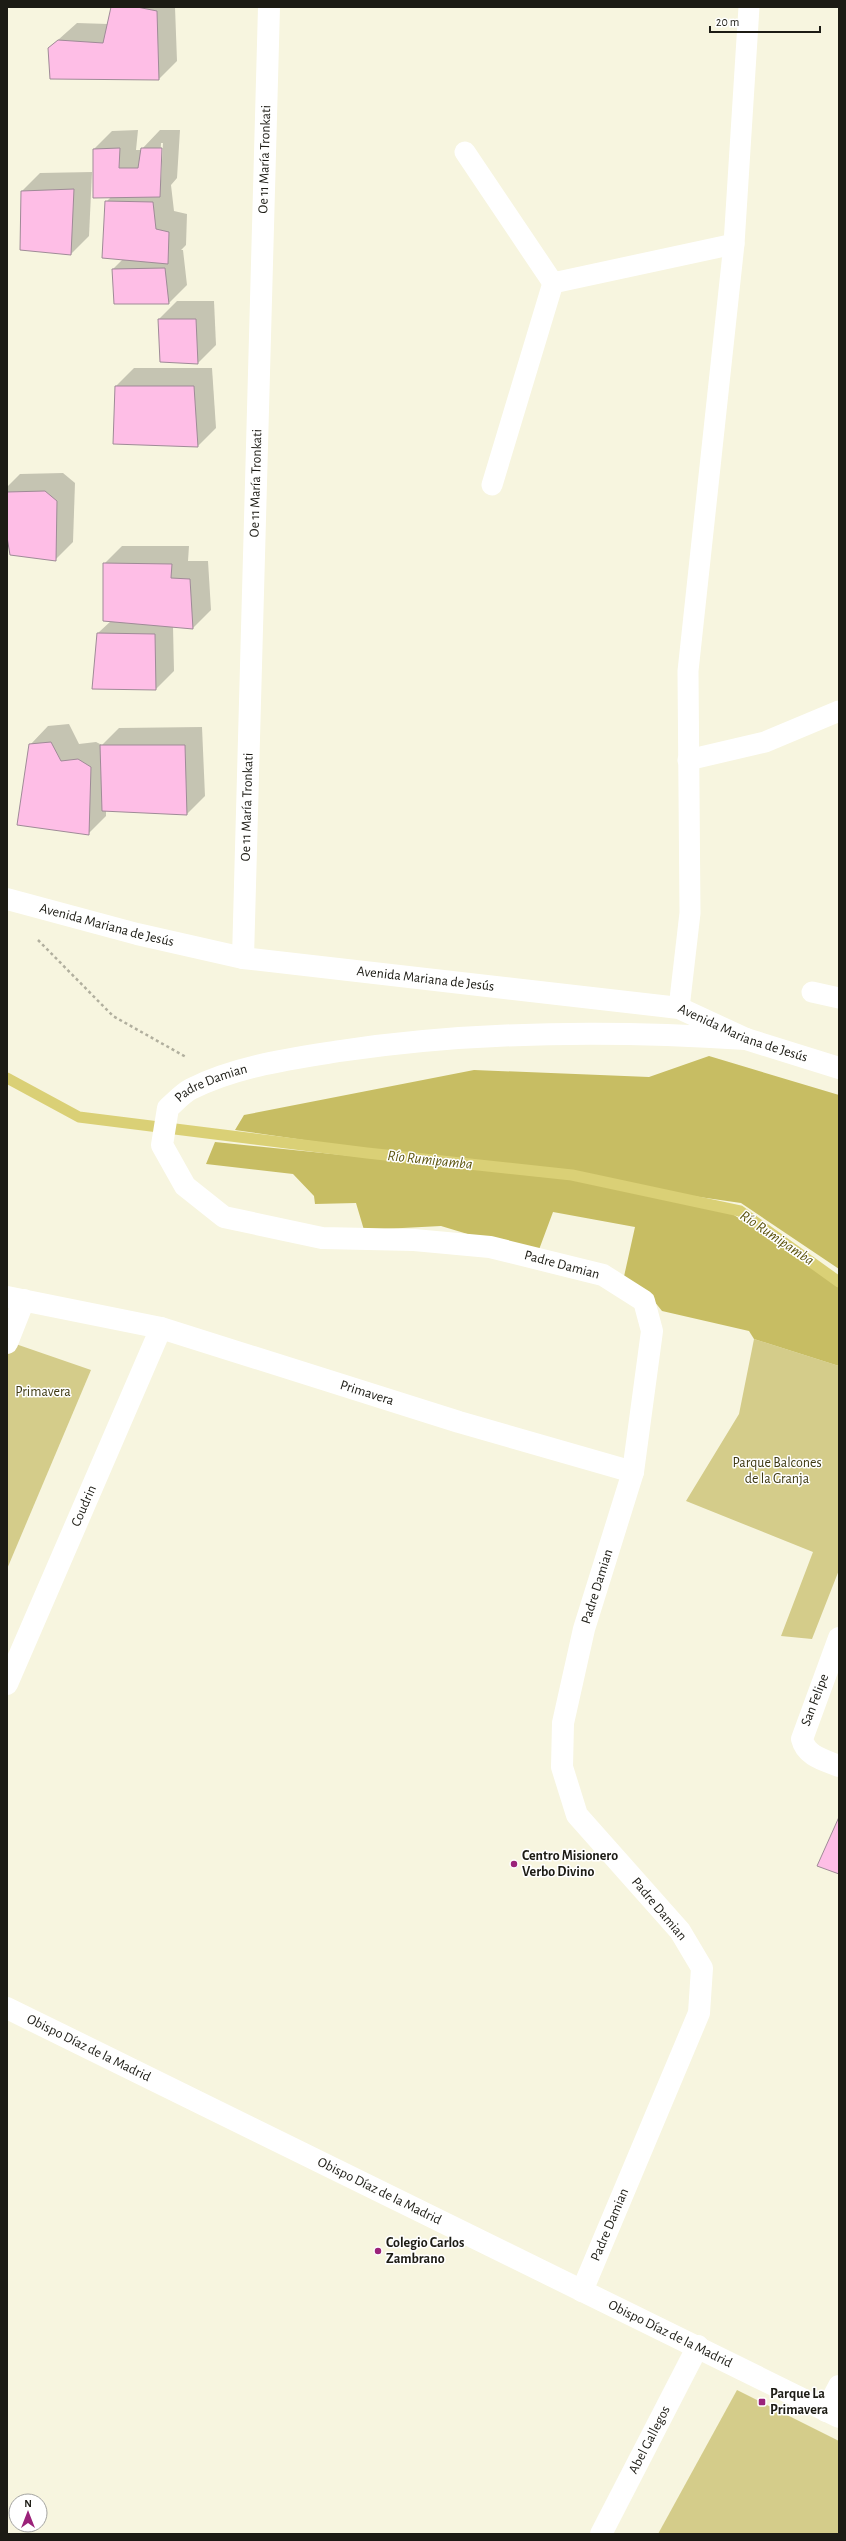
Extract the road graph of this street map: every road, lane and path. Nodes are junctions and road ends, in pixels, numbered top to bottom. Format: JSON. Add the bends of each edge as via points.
{"nodes":[{"id":1,"x":268,"y":7,"type":"edge"},
{"id":2,"x":749,"y":7,"type":"edge"},
{"id":3,"x":465,"y":152,"type":"dead end"},
{"id":4,"x":734,"y":244,"type":"junction"},
{"id":5,"x":553,"y":283,"type":"junction"},
{"id":6,"x":492,"y":485,"type":"dead end"},
{"id":7,"x":839,"y":711,"type":"edge"},
{"id":8,"x":688,"y":760,"type":"junction"},
{"id":9,"x":14,"y":902,"type":"edge"},
{"id":10,"x":243,"y":958,"type":"junction"},
{"id":11,"x":812,"y":992,"type":"dead end"},
{"id":12,"x":839,"y":998,"type":"edge"},
{"id":13,"x":679,"y":1008,"type":"junction"},
{"id":14,"x":746,"y":1039,"type":"junction"},
{"id":15,"x":839,"y":1068,"type":"edge"},
{"id":16,"x":213,"y":1079,"type":"junction"},
{"id":17,"x":16,"y":1299,"type":"edge"},
{"id":18,"x":161,"y":1328,"type":"junction"},
{"id":19,"x":7,"y":1344,"type":"edge"},
{"id":20,"x":633,"y":1472,"type":"junction"},
{"id":21,"x":839,"y":1638,"type":"edge"},
{"id":22,"x":7,"y":1684,"type":"edge"},
{"id":23,"x":839,"y":1766,"type":"edge"},
{"id":24,"x":7,"y":2008,"type":"edge"},
{"id":25,"x":582,"y":2291,"type":"junction"},
{"id":26,"x":698,"y":2346,"type":"junction"},
{"id":27,"x":839,"y":2386,"type":"edge"},
{"id":28,"x":832,"y":2414,"type":"edge"},
{"id":29,"x":601,"y":2534,"type":"edge"}],
"edges":[{"from":1,"to":10,"type":"street","name":"Oe 11 María Tronkati"},
{"from":2,"to":4,"type":"lane"},
{"from":3,"to":5,"type":"lane"},
{"from":4,"to":5,"type":"lane"},
{"from":4,"to":8,"type":"lane","via":[[688,671]]},
{"from":5,"to":6,"type":"lane"},
{"from":7,"to":8,"type":"lane","via":[[765,742]]},
{"from":8,"to":13,"type":"lane","via":[[690,913]]},
{"from":9,"to":10,"type":"street","name":"Avenida Mariana de Jesús"},
{"from":9,"to":16,"type":"path","via":[[38,940],[113,1016],[183,1055]]},
{"from":10,"to":13,"type":"street","name":"Avenida Mariana de Jesús"},
{"from":11,"to":12,"type":"lane"},
{"from":13,"to":14,"type":"street","name":"Avenida Mariana de Jesús"},
{"from":14,"to":15,"type":"street","name":"Avenida Mariana de Jesús"},
{"from":14,"to":16,"type":"street","name":"Padre Damian","via":[[662,1033],[590,1032],[413,1040],[281,1060]]},
{"from":16,"to":20,"type":"street","name":"Padre Damian","via":[[190,1090],[168,1108],[162,1146],[185,1186],[224,1217],[322,1238],[414,1240],[490,1247],[603,1275],[644,1301],[652,1331]]},
{"from":17,"to":18,"type":"street","name":"Primavera"},
{"from":17,"to":19,"type":"street"},
{"from":18,"to":20,"type":"street","name":"Primavera","via":[[458,1422]]},
{"from":18,"to":22,"type":"street","name":"Coudrin"},
{"from":20,"to":25,"type":"street","name":"Padre Damian","via":[[584,1629],[563,1723],[562,1767],[577,1815],[680,1931],[702,1968],[699,2013]]},
{"from":21,"to":23,"type":"street","name":"San Felipe","via":[[802,1739],[804,1747],[811,1754]]},
{"from":24,"to":25,"type":"street","name":"Obispo Díaz de la Madrid"},
{"from":25,"to":26,"type":"street","name":"Obispo Díaz de la Madrid"},
{"from":26,"to":28,"type":"street","name":"Obispo Díaz de la Madrid"},
{"from":26,"to":29,"type":"street","name":"Abel Gallegos"},
{"from":27,"to":28,"type":"street"}]}
